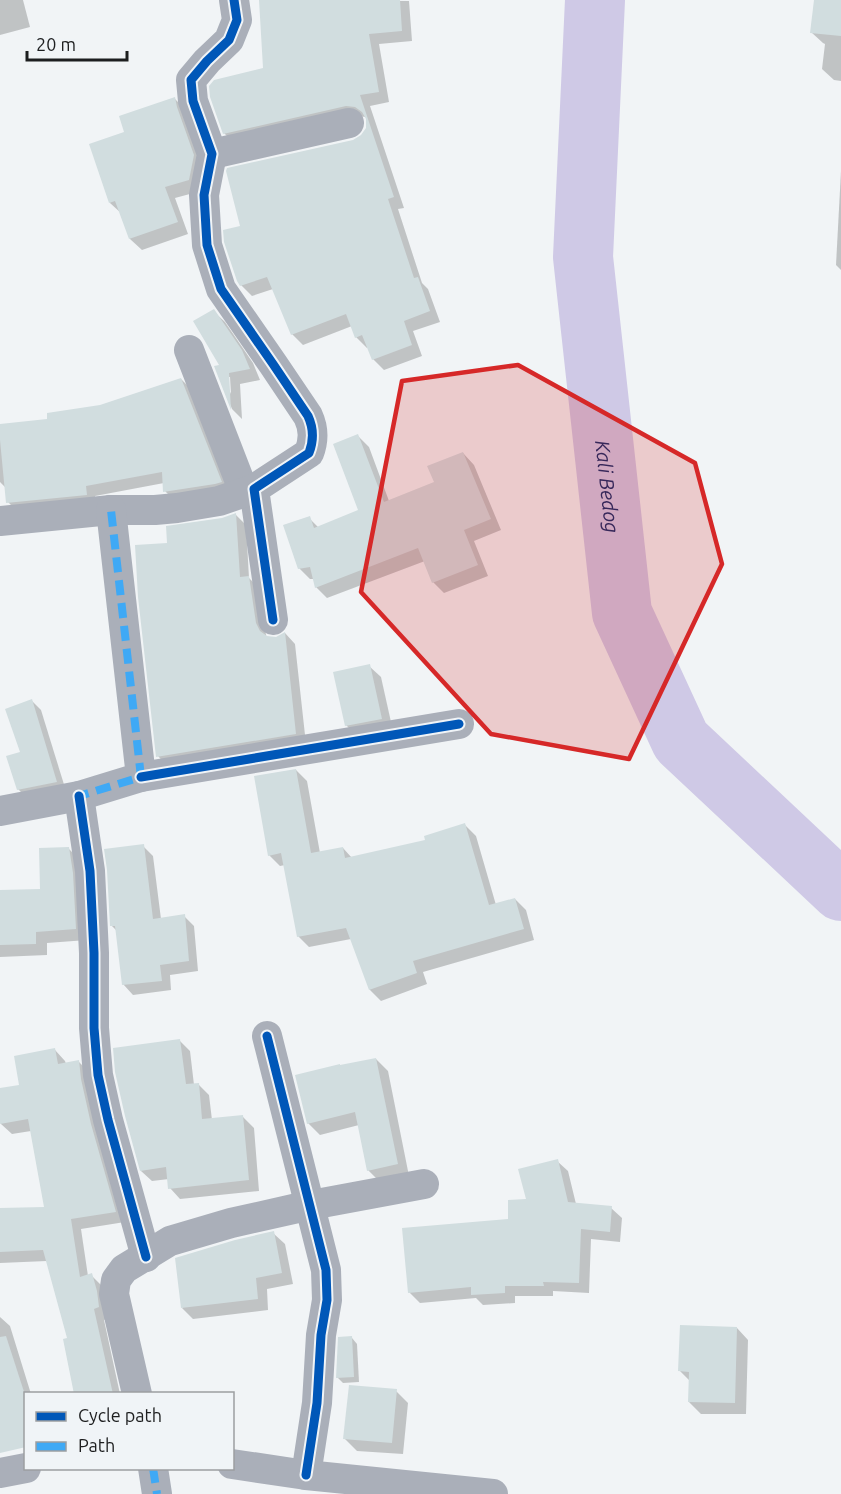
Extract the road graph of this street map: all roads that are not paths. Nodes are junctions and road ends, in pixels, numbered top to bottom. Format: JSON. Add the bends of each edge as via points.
{"nodes":[{"id":1,"x":234,"y":0,"type":"edge"},
{"id":2,"x":349,"y":123,"type":"dead end"},
{"id":3,"x":212,"y":154,"type":"junction"},
{"id":4,"x":189,"y":350,"type":"dead end"},
{"id":5,"x":249,"y":490,"type":"junction"},
{"id":6,"x":111,"y":510,"type":"junction"},
{"id":7,"x":0,"y":521,"type":"edge"},
{"id":8,"x":273,"y":620,"type":"dead end"},
{"id":9,"x":459,"y":724,"type":"dead end"},
{"id":10,"x":141,"y":777,"type":"junction"},
{"id":11,"x":79,"y":796,"type":"junction"},
{"id":12,"x":0,"y":811,"type":"edge"},
{"id":13,"x":267,"y":1036,"type":"dead end"},
{"id":14,"x":424,"y":1184,"type":"dead end"},
{"id":15,"x":311,"y":1205,"type":"junction"},
{"id":16,"x":146,"y":1257,"type":"junction"},
{"id":17,"x":137,"y":1392,"type":"edge"},
{"id":18,"x":234,"y":1464,"type":"edge"},
{"id":19,"x":24,"y":1468,"type":"edge"},
{"id":20,"x":153,"y":1470,"type":"edge"},
{"id":21,"x":0,"y":1473,"type":"edge"},
{"id":22,"x":306,"y":1475,"type":"junction"},
{"id":23,"x":157,"y":1494,"type":"edge"},
{"id":24,"x":493,"y":1494,"type":"edge"}],
"edges":[{"from":1,"to":3,"type":"street","via":[[237,20],[229,40],[191,80],[193,101]]},
{"from":2,"to":3,"type":"street"},
{"from":3,"to":5,"type":"street","via":[[204,195],[207,245],[221,289],[312,424],[309,453]]},
{"from":4,"to":5,"type":"street"},
{"from":5,"to":6,"type":"street","via":[[219,501],[177,508]]},
{"from":5,"to":8,"type":"street"},
{"from":6,"to":7,"type":"street"},
{"from":6,"to":10,"type":"street"},
{"from":9,"to":10,"type":"street"},
{"from":10,"to":11,"type":"street"},
{"from":11,"to":12,"type":"street"},
{"from":11,"to":16,"type":"street","via":[[90,872],[98,1075]]},
{"from":13,"to":15,"type":"street"},
{"from":14,"to":15,"type":"street"},
{"from":15,"to":16,"type":"street","via":[[190,1234],[170,1241]]},
{"from":15,"to":22,"type":"street","via":[[326,1270],[327,1300]]},
{"from":16,"to":17,"type":"street","via":[[124,1269],[114,1294]]},
{"from":18,"to":22,"type":"street"},
{"from":19,"to":21,"type":"street"},
{"from":20,"to":23,"type":"street"},
{"from":22,"to":24,"type":"street"}]}
